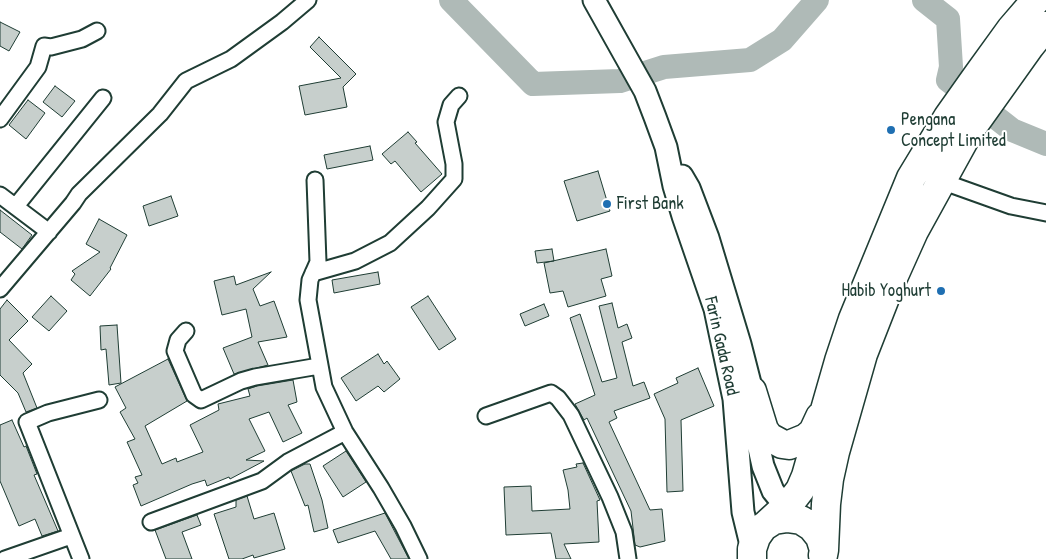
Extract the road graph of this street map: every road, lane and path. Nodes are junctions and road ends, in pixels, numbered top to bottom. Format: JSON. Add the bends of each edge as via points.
{"nodes":[{"id":1,"x":308,"y":0,"type":"edge"},
{"id":2,"x":594,"y":0,"type":"edge"},
{"id":3,"x":1036,"y":0,"type":"edge"},
{"id":4,"x":1046,"y":26,"type":"edge"},
{"id":5,"x":96,"y":31,"type":"dead end"},
{"id":6,"x":986,"y":85,"type":"junction"},
{"id":7,"x":458,"y":96,"type":"dead end"},
{"id":8,"x":103,"y":98,"type":"dead end"},
{"id":9,"x":0,"y":119,"type":"edge"},
{"id":10,"x":958,"y":125,"type":"junction"},
{"id":11,"x":666,"y":147,"type":"junction"},
{"id":12,"x":315,"y":180,"type":"dead end"},
{"id":13,"x":941,"y":181,"type":"junction"},
{"id":14,"x":0,"y":195,"type":"edge"},
{"id":15,"x":16,"y":206,"type":"junction"},
{"id":16,"x":1046,"y":213,"type":"edge"},
{"id":17,"x":49,"y":232,"type":"junction"},
{"id":18,"x":313,"y":273,"type":"junction"},
{"id":19,"x":0,"y":289,"type":"edge"},
{"id":20,"x":186,"y":331,"type":"dead end"},
{"id":21,"x":319,"y":366,"type":"junction"},
{"id":22,"x":752,"y":391,"type":"junction"},
{"id":23,"x":100,"y":400,"type":"dead end"},
{"id":24,"x":826,"y":404,"type":"junction"},
{"id":25,"x":486,"y":416,"type":"dead end"},
{"id":26,"x":345,"y":432,"type":"junction"},
{"id":27,"x":785,"y":517,"type":"junction"},
{"id":28,"x":151,"y":522,"type":"dead end"},
{"id":29,"x":71,"y":536,"type":"junction"},
{"id":30,"x":752,"y":554,"type":"edge"},
{"id":31,"x":824,"y":555,"type":"edge"},
{"id":32,"x":5,"y":559,"type":"edge"},
{"id":33,"x":81,"y":559,"type":"edge"},
{"id":34,"x":419,"y":559,"type":"edge"},
{"id":35,"x":628,"y":559,"type":"edge"}],
"edges":[{"from":1,"to":17,"type":"street","via":[[231,59],[186,81],[160,114],[79,194]]},
{"from":2,"to":11,"type":"main road","name":"Farin Gada Road","via":[[645,91]]},
{"from":3,"to":6,"type":"highway","via":[[1011,29]]},
{"from":4,"to":6,"type":"highway"},
{"from":5,"to":9,"type":"street","via":[[82,39],[44,46],[38,67]]},
{"from":6,"to":10,"type":"highway"},
{"from":7,"to":18,"type":"street","via":[[451,105],[446,122],[454,179],[390,243],[355,261]]},
{"from":8,"to":15,"type":"street"},
{"from":10,"to":13,"type":"highway"},
{"from":10,"to":24,"type":"highway","via":[[911,178],[853,319]]},
{"from":11,"to":22,"type":"main road","name":"Farin Gada Road","via":[[689,188],[708,238]]},
{"from":11,"to":30,"type":"main road","name":"Farin Gada Road","via":[[676,193],[715,309],[727,363],[737,428],[743,512]]},
{"from":12,"to":18,"type":"street","via":[[318,262]]},
{"from":13,"to":16,"type":"street","via":[[1011,206]]},
{"from":13,"to":31,"type":"highway","via":[[914,231],[863,354],[829,479]]},
{"from":14,"to":15,"type":"street"},
{"from":15,"to":17,"type":"street"},
{"from":17,"to":19,"type":"street"},
{"from":18,"to":21,"type":"street","via":[[308,300]]},
{"from":20,"to":21,"type":"street","via":[[178,340],[175,351],[194,395],[201,400],[241,381]]},
{"from":21,"to":26,"type":"street","via":[[324,388]]},
{"from":22,"to":24,"type":"highway","via":[[764,430],[768,437],[782,444],[789,445],[813,432]]},
{"from":22,"to":27,"type":"main road","name":"Farin Gada Road","via":[[763,466]]},
{"from":23,"to":29,"type":"street","via":[[48,413],[27,422]]},
{"from":24,"to":27,"type":"highway","via":[[806,476]]},
{"from":25,"to":35,"type":"street","via":[[550,393],[558,398],[571,415],[610,497],[624,532]]},
{"from":26,"to":28,"type":"street","via":[[288,462],[262,481]]},
{"from":26,"to":34,"type":"street","via":[[381,488]]},
{"from":27,"to":30,"type":"highway","via":[[763,527],[756,536]]},
{"from":27,"to":31,"type":"highway","via":[[812,527],[820,537]]},
{"from":29,"to":32,"type":"street"},
{"from":29,"to":33,"type":"street"}]}
